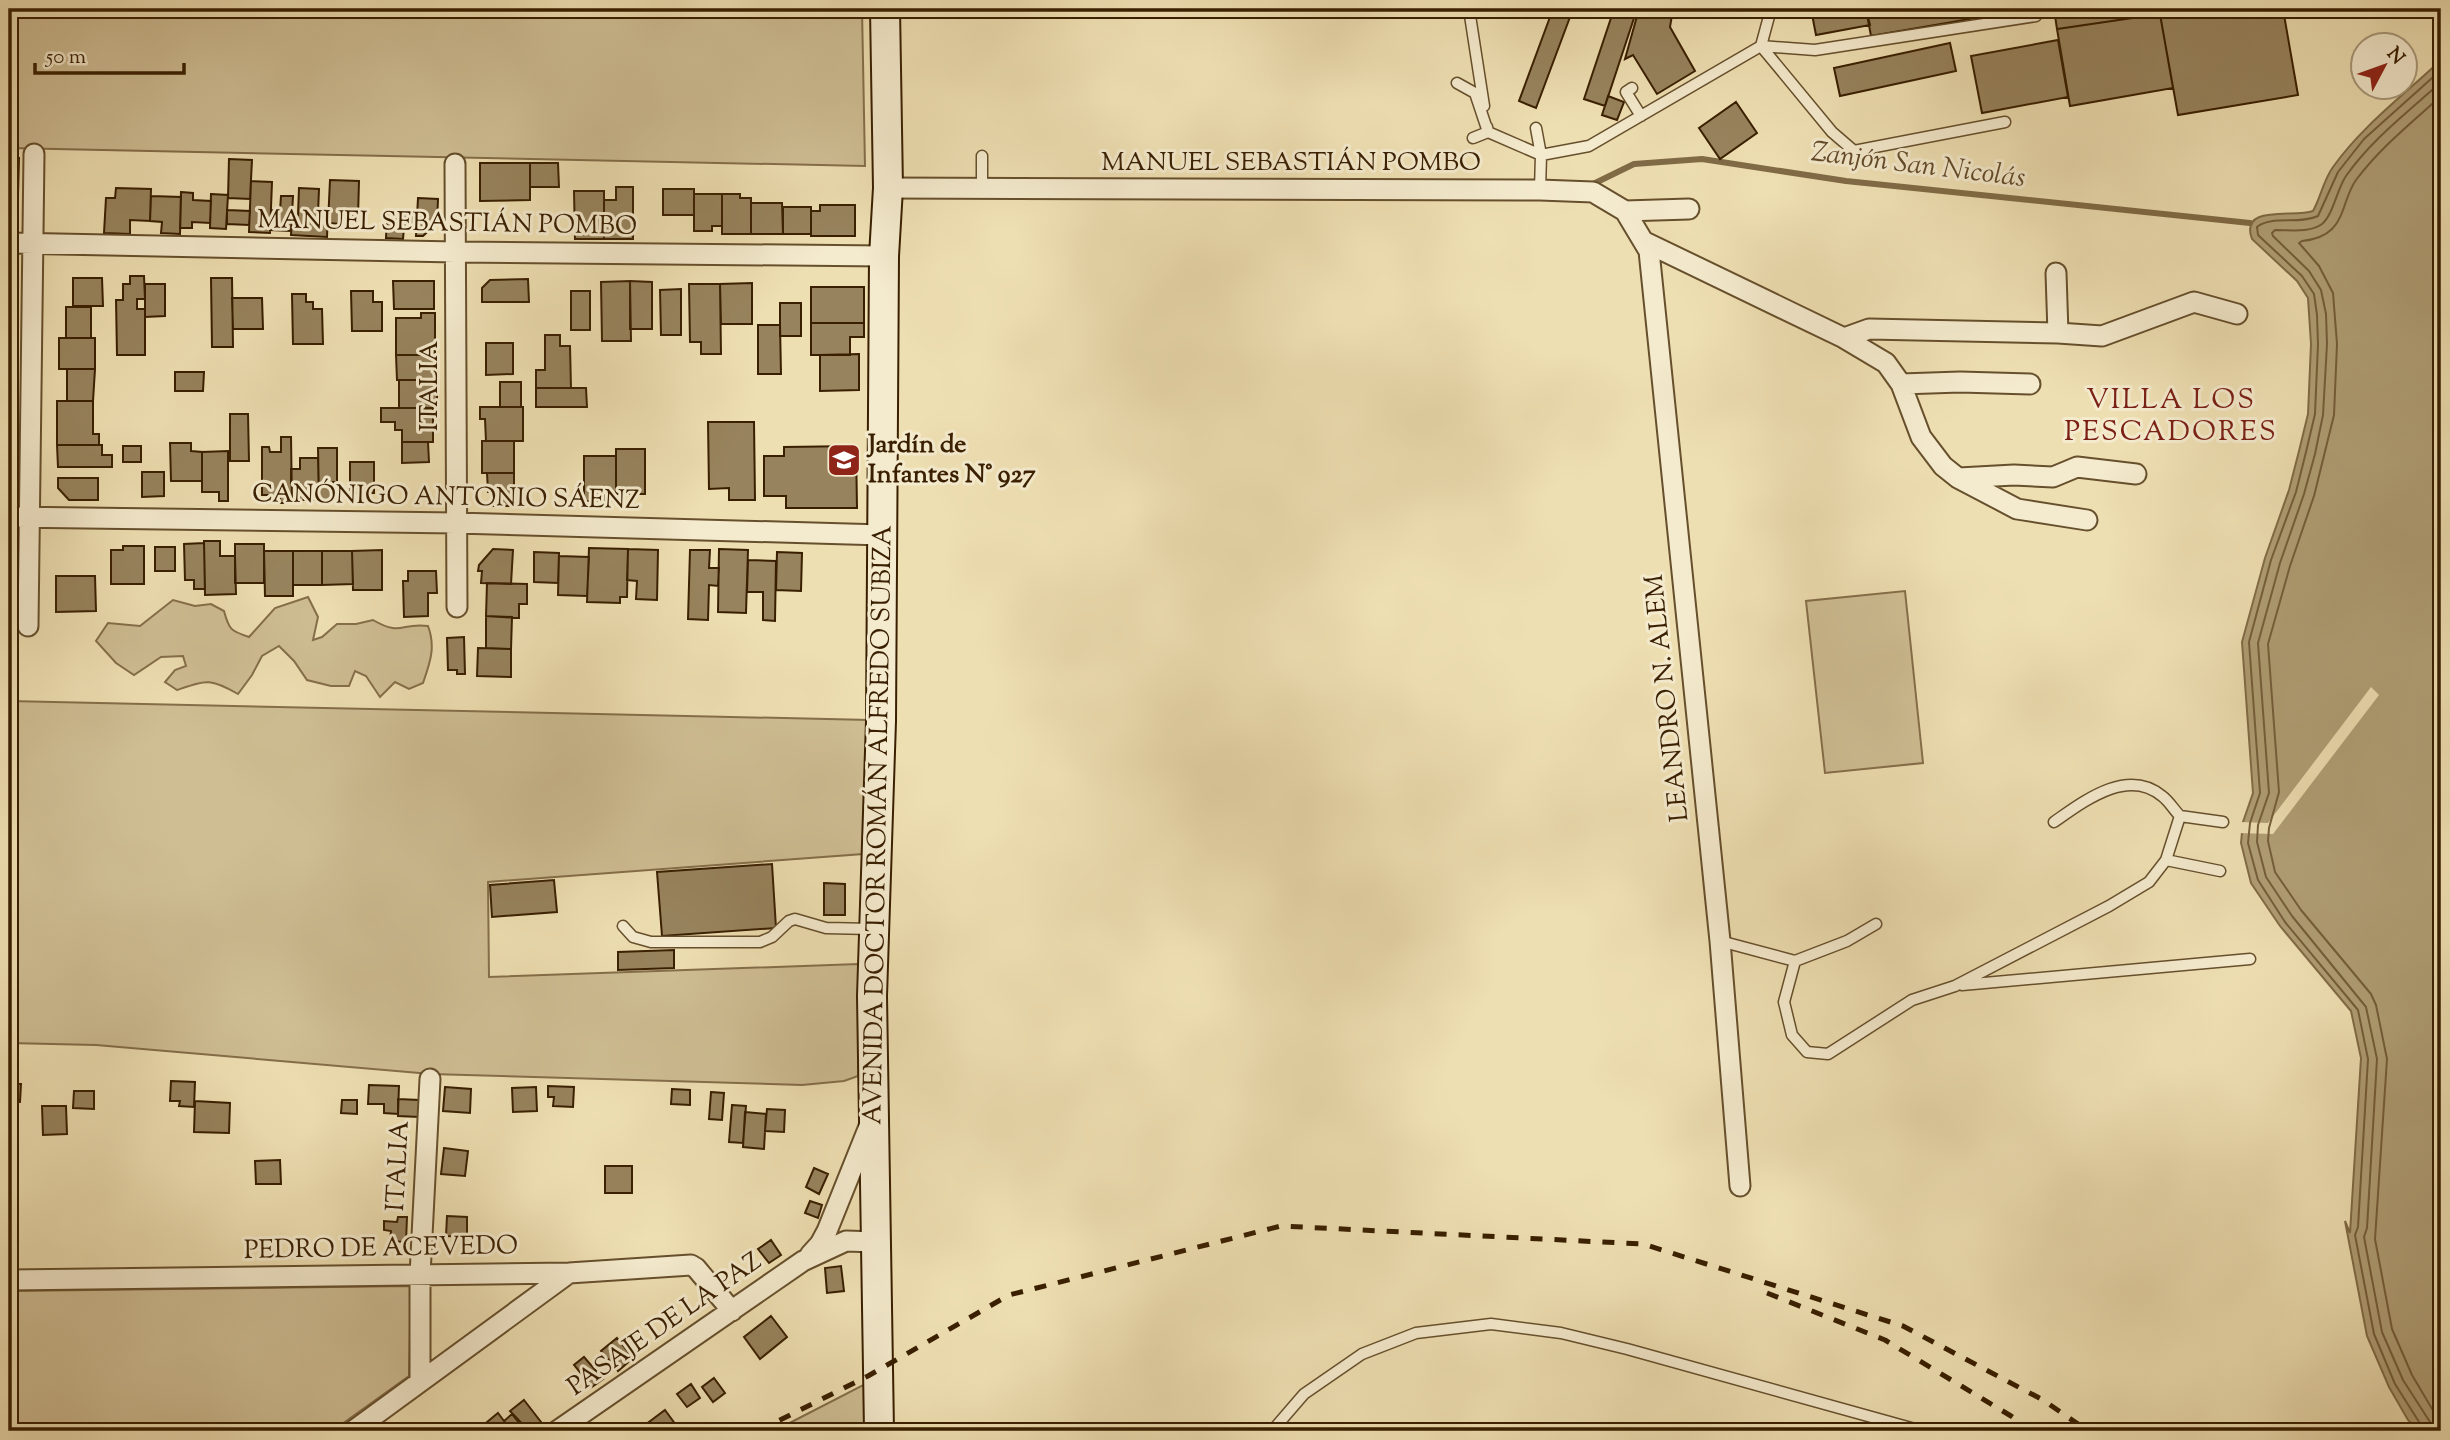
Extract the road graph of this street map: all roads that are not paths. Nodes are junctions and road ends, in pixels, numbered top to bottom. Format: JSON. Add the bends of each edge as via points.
{"nodes":[{"id":1,"x":885,"y":9,"type":"edge"},
{"id":2,"x":1469,"y":9,"type":"edge"},
{"id":3,"x":1771,"y":9,"type":"edge"},
{"id":4,"x":2036,"y":16,"type":"dead end"},
{"id":5,"x":1761,"y":46,"type":"junction"},
{"id":6,"x":1457,"y":83,"type":"dead end"},
{"id":7,"x":1632,"y":88,"type":"dead end"},
{"id":8,"x":1641,"y":116,"type":"junction"},
{"id":9,"x":2005,"y":122,"type":"dead end"},
{"id":10,"x":1536,"y":128,"type":"dead end"},
{"id":11,"x":1488,"y":132,"type":"junction"},
{"id":12,"x":1473,"y":138,"type":"dead end"},
{"id":13,"x":34,"y":154,"type":"dead end"},
{"id":14,"x":1541,"y":155,"type":"junction"},
{"id":15,"x":982,"y":156,"type":"dead end"},
{"id":16,"x":456,"y":164,"type":"dead end"},
{"id":17,"x":888,"y":188,"type":"junction"},
{"id":18,"x":982,"y":188,"type":"junction"},
{"id":19,"x":1540,"y":190,"type":"junction"},
{"id":20,"x":1689,"y":209,"type":"dead end"},
{"id":21,"x":1625,"y":211,"type":"junction"},
{"id":22,"x":1643,"y":241,"type":"junction"},
{"id":23,"x":9,"y":243,"type":"edge"},
{"id":24,"x":34,"y":243,"type":"junction"},
{"id":25,"x":456,"y":252,"type":"junction"},
{"id":26,"x":884,"y":256,"type":"junction"},
{"id":27,"x":2056,"y":273,"type":"dead end"},
{"id":28,"x":2237,"y":314,"type":"dead end"},
{"id":29,"x":2058,"y":332,"type":"junction"},
{"id":30,"x":1843,"y":338,"type":"junction"},
{"id":31,"x":1901,"y":384,"type":"junction"},
{"id":32,"x":2031,"y":384,"type":"dead end"},
{"id":33,"x":2136,"y":474,"type":"dead end"},
{"id":34,"x":1958,"y":478,"type":"junction"},
{"id":35,"x":9,"y":517,"type":"edge"},
{"id":36,"x":29,"y":517,"type":"junction"},
{"id":37,"x":2087,"y":520,"type":"dead end"},
{"id":38,"x":456,"y":523,"type":"junction"},
{"id":39,"x":883,"y":535,"type":"junction"},
{"id":40,"x":457,"y":607,"type":"dead end"},
{"id":41,"x":28,"y":626,"type":"dead end"},
{"id":42,"x":2180,"y":816,"type":"junction"},
{"id":43,"x":2054,"y":822,"type":"dead end"},
{"id":44,"x":2223,"y":822,"type":"dead end"},
{"id":45,"x":2166,"y":860,"type":"junction"},
{"id":46,"x":2220,"y":871,"type":"dead end"},
{"id":47,"x":1876,"y":924,"type":"dead end"},
{"id":48,"x":623,"y":926,"type":"dead end"},
{"id":49,"x":873,"y":929,"type":"junction"},
{"id":50,"x":1720,"y":941,"type":"junction"},
{"id":51,"x":2250,"y":959,"type":"dead end"},
{"id":52,"x":1795,"y":961,"type":"junction"},
{"id":53,"x":1955,"y":986,"type":"junction"},
{"id":54,"x":430,"y":1079,"type":"dead end"},
{"id":55,"x":874,"y":1113,"type":"junction"},
{"id":56,"x":1740,"y":1186,"type":"dead end"},
{"id":57,"x":876,"y":1242,"type":"junction"},
{"id":58,"x":803,"y":1261,"type":"junction"},
{"id":59,"x":569,"y":1273,"type":"junction"},
{"id":60,"x":420,"y":1275,"type":"junction"},
{"id":61,"x":9,"y":1280,"type":"edge"},
{"id":62,"x":732,"y":1311,"type":"junction"},
{"id":63,"x":420,"y":1381,"type":"junction"},
{"id":64,"x":358,"y":1430,"type":"edge"},
{"id":65,"x":557,"y":1431,"type":"edge"},
{"id":66,"x":879,"y":1431,"type":"edge"},
{"id":67,"x":1272,"y":1431,"type":"edge"},
{"id":68,"x":1922,"y":1431,"type":"edge"}],
"edges":[{"from":1,"to":17,"type":"main road","name":"AVENIDA DOCTOR ROMÁN ALFREDO SUBIZA"},
{"from":2,"to":11,"type":"lane"},
{"from":3,"to":5,"type":"lane"},
{"from":4,"to":5,"type":"lane","via":[[1815,50]]},
{"from":5,"to":8,"type":"lane"},
{"from":5,"to":9,"type":"lane","via":[[1832,132],[1854,151]]},
{"from":6,"to":11,"type":"lane","via":[[1475,93]]},
{"from":7,"to":8,"type":"lane","via":[[1626,93]]},
{"from":8,"to":14,"type":"lane","via":[[1589,146]]},
{"from":10,"to":14,"type":"lane"},
{"from":11,"to":12,"type":"lane"},
{"from":11,"to":14,"type":"lane"},
{"from":13,"to":24,"type":"street"},
{"from":14,"to":19,"type":"lane"},
{"from":15,"to":18,"type":"lane"},
{"from":16,"to":25,"type":"street","name":"ITALIA"},
{"from":17,"to":18,"type":"street","name":"MANUEL SEBASTIÁN POMBO"},
{"from":17,"to":26,"type":"main road","name":"AVENIDA DOCTOR ROMÁN ALFREDO SUBIZA"},
{"from":18,"to":19,"type":"street","name":"MANUEL SEBASTIÁN POMBO"},
{"from":19,"to":21,"type":"street","name":"MANUEL SEBASTIÁN POMBO","via":[[1593,192]]},
{"from":20,"to":21,"type":"street"},
{"from":21,"to":22,"type":"street","name":"LEANDRO N. ALEM"},
{"from":22,"to":30,"type":"street"},
{"from":22,"to":50,"type":"street","name":"LEANDRO N. ALEM","via":[[1649,251]]},
{"from":23,"to":24,"type":"street","name":"MANUEL SEBASTIÁN POMBO"},
{"from":24,"to":25,"type":"street","name":"MANUEL SEBASTIÁN POMBO"},
{"from":24,"to":36,"type":"street"},
{"from":25,"to":26,"type":"street","name":"MANUEL SEBASTIÁN POMBO"},
{"from":25,"to":38,"type":"street","name":"ITALIA"},
{"from":26,"to":39,"type":"main road","name":"AVENIDA DOCTOR ROMÁN ALFREDO SUBIZA"},
{"from":27,"to":29,"type":"street"},
{"from":28,"to":29,"type":"street","via":[[2194,302],[2102,336]]},
{"from":29,"to":30,"type":"street","via":[[1869,329]]},
{"from":30,"to":31,"type":"street","via":[[1886,363]]},
{"from":31,"to":32,"type":"street"},
{"from":31,"to":34,"type":"street","via":[[1921,437]]},
{"from":33,"to":34,"type":"street","via":[[2077,467],[2053,477]]},
{"from":34,"to":37,"type":"street","via":[[2017,509]]},
{"from":35,"to":36,"type":"street","name":"CANÓNIGO ANTONIO SÁENZ"},
{"from":36,"to":38,"type":"street","name":"CANÓNIGO ANTONIO SÁENZ"},
{"from":36,"to":41,"type":"street"},
{"from":38,"to":39,"type":"street","name":"CANÓNIGO ANTONIO SÁENZ"},
{"from":38,"to":40,"type":"street","name":"ITALIA"},
{"from":39,"to":49,"type":"main road","name":"AVENIDA DOCTOR ROMÁN ALFREDO SUBIZA"},
{"from":42,"to":43,"type":"lane","via":[[2161,795],[2127,784],[2082,802]]},
{"from":42,"to":44,"type":"lane"},
{"from":42,"to":45,"type":"lane"},
{"from":45,"to":46,"type":"lane"},
{"from":45,"to":53,"type":"lane","via":[[2149,882],[2109,906]]},
{"from":47,"to":52,"type":"lane","via":[[1847,942]]},
{"from":48,"to":49,"type":"lane","via":[[633,937],[652,942],[761,942],[795,919],[826,928]]},
{"from":49,"to":55,"type":"main road","name":"AVENIDA DOCTOR ROMÁN ALFREDO SUBIZA"},
{"from":50,"to":52,"type":"lane"},
{"from":50,"to":56,"type":"street","name":"LEANDRO N. ALEM"},
{"from":51,"to":53,"type":"lane"},
{"from":52,"to":53,"type":"lane","via":[[1784,1002],[1793,1035],[1807,1052],[1828,1054],[1912,1000]]},
{"from":54,"to":60,"type":"street","name":"ITALIA"},
{"from":55,"to":57,"type":"main road","name":"AVENIDA DOCTOR ROMÁN ALFREDO SUBIZA"},
{"from":55,"to":58,"type":"street","name":"PASAJE DE LA PAZ","via":[[827,1231]]},
{"from":57,"to":58,"type":"street","name":"PASAJE DE LA PAZ","via":[[846,1241]]},
{"from":57,"to":66,"type":"main road","name":"AVENIDA DOCTOR ROMÁN ALFREDO SUBIZA"},
{"from":58,"to":62,"type":"street","name":"PASAJE DE LA PAZ"},
{"from":59,"to":60,"type":"street","name":"PEDRO DE ACEVEDO"},
{"from":59,"to":62,"type":"street","name":"PEDRO DE ACEVEDO","via":[[691,1265]]},
{"from":59,"to":63,"type":"street"},
{"from":60,"to":61,"type":"street","name":"PEDRO DE ACEVEDO"},
{"from":60,"to":63,"type":"street","name":"ITALIA"},
{"from":62,"to":65,"type":"street","name":"PASAJE DE LA PAZ"},
{"from":63,"to":64,"type":"street"},
{"from":67,"to":68,"type":"lane","via":[[1304,1394],[1362,1353],[1416,1333],[1492,1324],[1627,1349]]}]}
